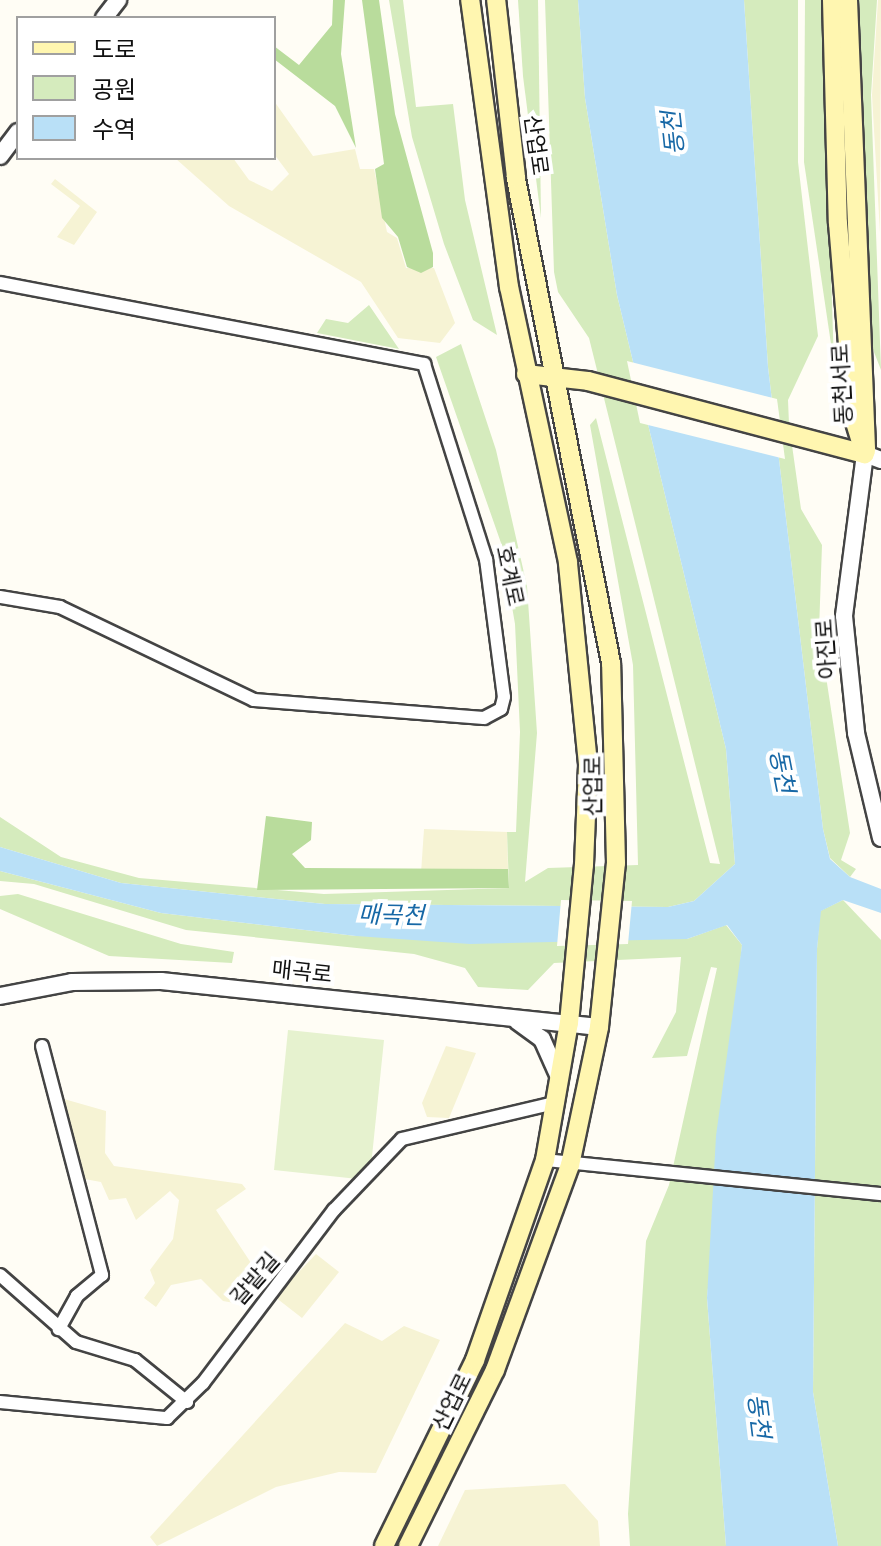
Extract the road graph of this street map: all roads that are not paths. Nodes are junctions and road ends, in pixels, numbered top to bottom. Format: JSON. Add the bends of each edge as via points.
{"nodes":[{"id":1,"x":470,"y":0,"type":"edge"},
{"id":2,"x":496,"y":0,"type":"edge"},
{"id":3,"x":832,"y":0,"type":"edge"},
{"id":4,"x":848,"y":0,"type":"edge"},
{"id":5,"x":16,"y":135,"type":"edge"},
{"id":6,"x":0,"y":156,"type":"edge"},
{"id":7,"x":0,"y":283,"type":"edge"},
{"id":8,"x":526,"y":374,"type":"junction"},
{"id":9,"x":557,"y":377,"type":"junction"},
{"id":10,"x":873,"y":457,"type":"edge"},
{"id":11,"x":0,"y":597,"type":"edge"},
{"id":12,"x":881,"y":838,"type":"edge"},
{"id":13,"x":0,"y":996,"type":"edge"},
{"id":14,"x":508,"y":1017,"type":"junction"},
{"id":15,"x":569,"y":1023,"type":"junction"},
{"id":16,"x":599,"y":1027,"type":"junction"},
{"id":17,"x":42,"y":1046,"type":"dead end"},
{"id":18,"x":561,"y":1082,"type":"junction"},
{"id":19,"x":558,"y":1102,"type":"junction"},
{"id":20,"x":545,"y":1160,"type":"junction"},
{"id":21,"x":570,"y":1165,"type":"junction"},
{"id":22,"x":881,"y":1194,"type":"edge"},
{"id":23,"x":0,"y":1275,"type":"edge"},
{"id":24,"x":59,"y":1329,"type":"junction"},
{"id":25,"x":0,"y":1402,"type":"edge"},
{"id":26,"x":187,"y":1402,"type":"junction"},
{"id":27,"x":384,"y":1546,"type":"edge"},
{"id":28,"x":408,"y":1546,"type":"edge"}],
"edges":[{"from":1,"to":8,"type":"main road","name":"산업로"},
{"from":2,"to":9,"type":"main road","name":"산업로","via":[[516,177]]},
{"from":3,"to":10,"type":"main road","name":"동천서로","via":[[838,223],[854,419]]},
{"from":4,"to":10,"type":"main road","name":"동천서로","via":[[847,103]]},
{"from":5,"to":6,"type":"street"},
{"from":7,"to":11,"type":"street","name":"호계로","via":[[424,364],[486,559],[504,697],[501,709],[484,718],[254,700],[60,607]]},
{"from":8,"to":9,"type":"main road"},
{"from":8,"to":15,"type":"main road","name":"산업로","via":[[568,562],[588,764]]},
{"from":9,"to":10,"type":"main road","via":[[818,437]]},
{"from":9,"to":16,"type":"main road","name":"산업로","via":[[611,663],[616,863]]},
{"from":10,"to":12,"type":"street","name":"아진로","via":[[845,629],[870,815]]},
{"from":13,"to":14,"type":"street","name":"매곡로","via":[[129,979]]},
{"from":14,"to":15,"type":"street","name":"매곡로"},
{"from":14,"to":18,"type":"street","via":[[542,1039]]},
{"from":15,"to":16,"type":"street","name":"매곡로"},
{"from":15,"to":18,"type":"main road","name":"산업로"},
{"from":16,"to":21,"type":"main road","name":"산업로"},
{"from":17,"to":24,"type":"street","via":[[102,1275],[77,1296]]},
{"from":18,"to":19,"type":"main road","name":"산업로"},
{"from":19,"to":20,"type":"main road","name":"산업로"},
{"from":19,"to":26,"type":"street","name":"갈밭길","via":[[402,1139],[334,1210]]},
{"from":20,"to":21,"type":"street"},
{"from":20,"to":27,"type":"main road","name":"산업로","via":[[475,1360]]},
{"from":21,"to":22,"type":"street"},
{"from":21,"to":28,"type":"main road","name":"산업로","via":[[495,1370]]},
{"from":23,"to":24,"type":"street"},
{"from":24,"to":26,"type":"street","via":[[84,1346],[135,1360]]},
{"from":25,"to":26,"type":"street","via":[[167,1418]]}]}
